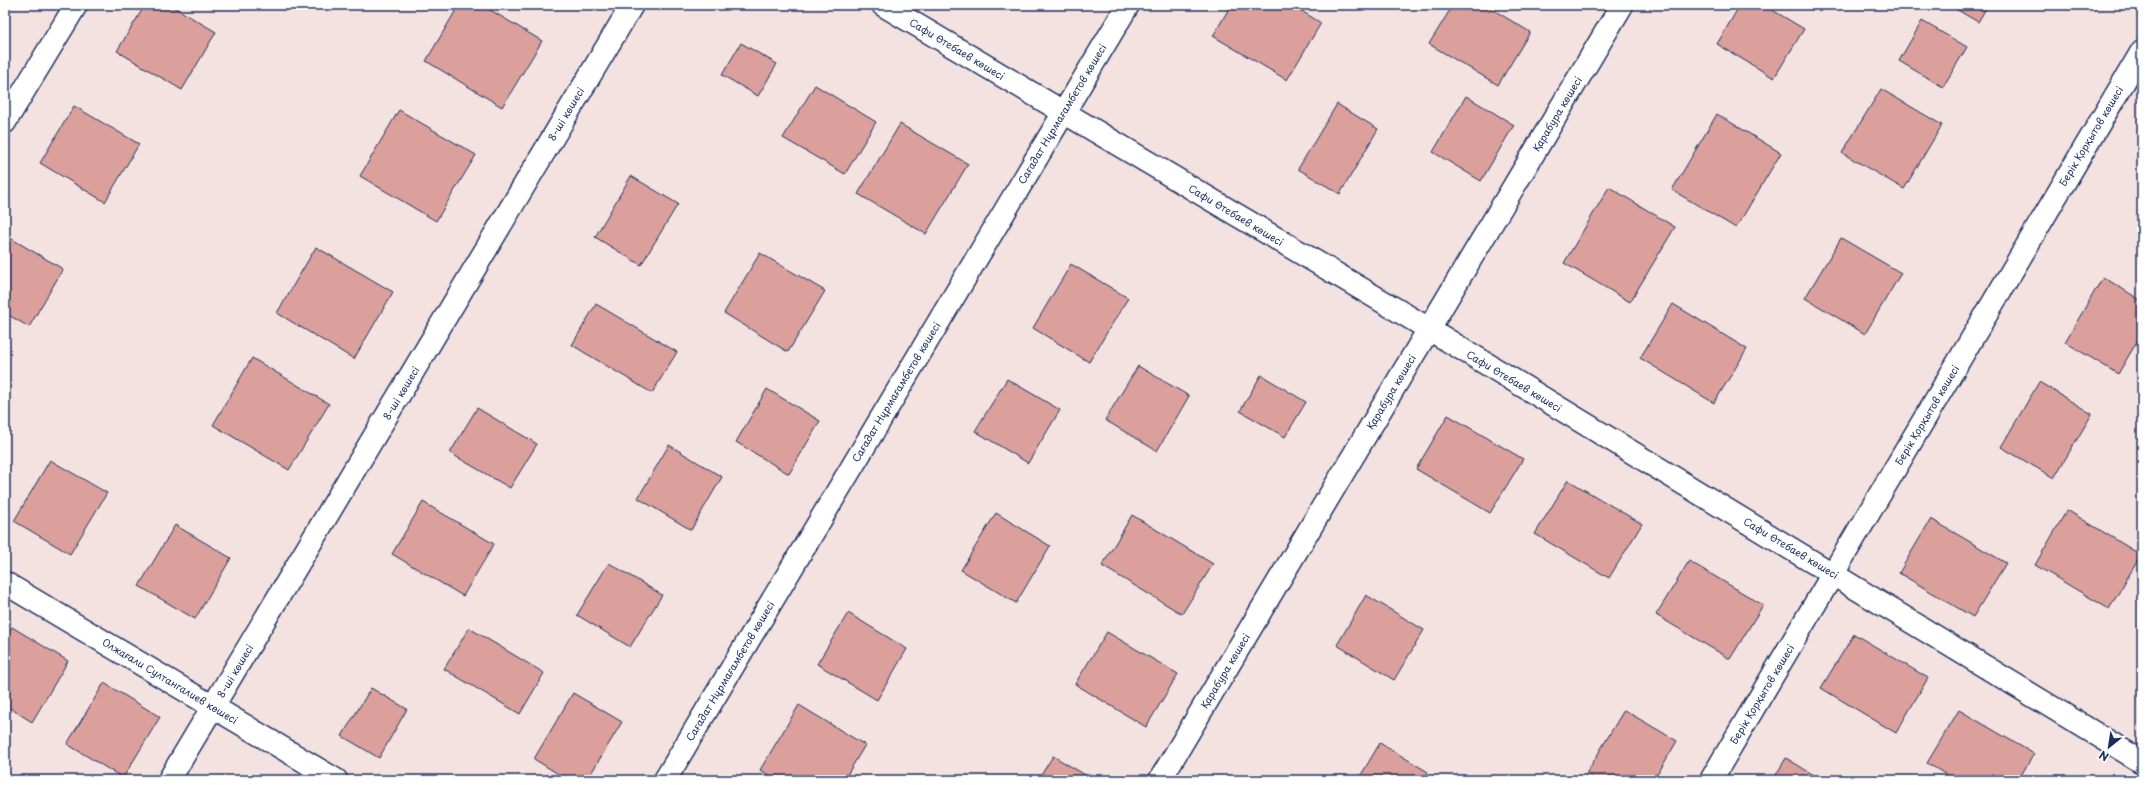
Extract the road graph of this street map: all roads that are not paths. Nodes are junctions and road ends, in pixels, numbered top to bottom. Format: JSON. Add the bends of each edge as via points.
{"nodes":[{"id":1,"x":76,"y":5,"type":"edge"},
{"id":2,"x":632,"y":5,"type":"edge"},
{"id":3,"x":883,"y":5,"type":"edge"},
{"id":4,"x":1128,"y":5,"type":"edge"},
{"id":5,"x":1622,"y":5,"type":"edge"},
{"id":6,"x":2142,"y":51,"type":"edge"},
{"id":7,"x":1063,"y":113,"type":"junction"},
{"id":8,"x":5,"y":122,"type":"edge"},
{"id":9,"x":1429,"y":329,"type":"junction"},
{"id":10,"x":1833,"y":573,"type":"junction"},
{"id":11,"x":5,"y":583,"type":"edge"},
{"id":12,"x":213,"y":707,"type":"junction"},
{"id":13,"x":2142,"y":762,"type":"edge"},
{"id":14,"x":169,"y":780,"type":"edge"},
{"id":15,"x":336,"y":780,"type":"edge"},
{"id":16,"x":664,"y":780,"type":"edge"},
{"id":17,"x":1160,"y":780,"type":"edge"},
{"id":18,"x":1712,"y":780,"type":"edge"}],
"edges":[{"from":1,"to":8,"type":"street"},
{"from":2,"to":12,"type":"street","name":"8-шi көшесi"},
{"from":3,"to":7,"type":"street","name":"Сафи Өтебаев көшесі"},
{"from":4,"to":7,"type":"street","name":"Сағадат Нұрмағамбетов көшесі"},
{"from":5,"to":9,"type":"street","name":"Қарабура көшесі"},
{"from":6,"to":10,"type":"street","name":"Берік Қорқытов көшесі"},
{"from":7,"to":9,"type":"street","name":"Сафи Өтебаев көшесі"},
{"from":7,"to":16,"type":"street","name":"Сағадат Нұрмағамбетов көшесі"},
{"from":9,"to":10,"type":"street","name":"Сафи Өтебаев көшесі"},
{"from":9,"to":17,"type":"street","name":"Қарабура көшесі"},
{"from":10,"to":13,"type":"street","name":"Сафи Өтебаев көшесі"},
{"from":10,"to":18,"type":"street","name":"Берік Қорқытов көшесі"},
{"from":11,"to":12,"type":"street","name":"Олжағали Султангалиев көшесі"},
{"from":12,"to":14,"type":"street","name":"8-шi көшесi"},
{"from":12,"to":15,"type":"street","name":"Олжағали Султангалиев көшесі"}]}
